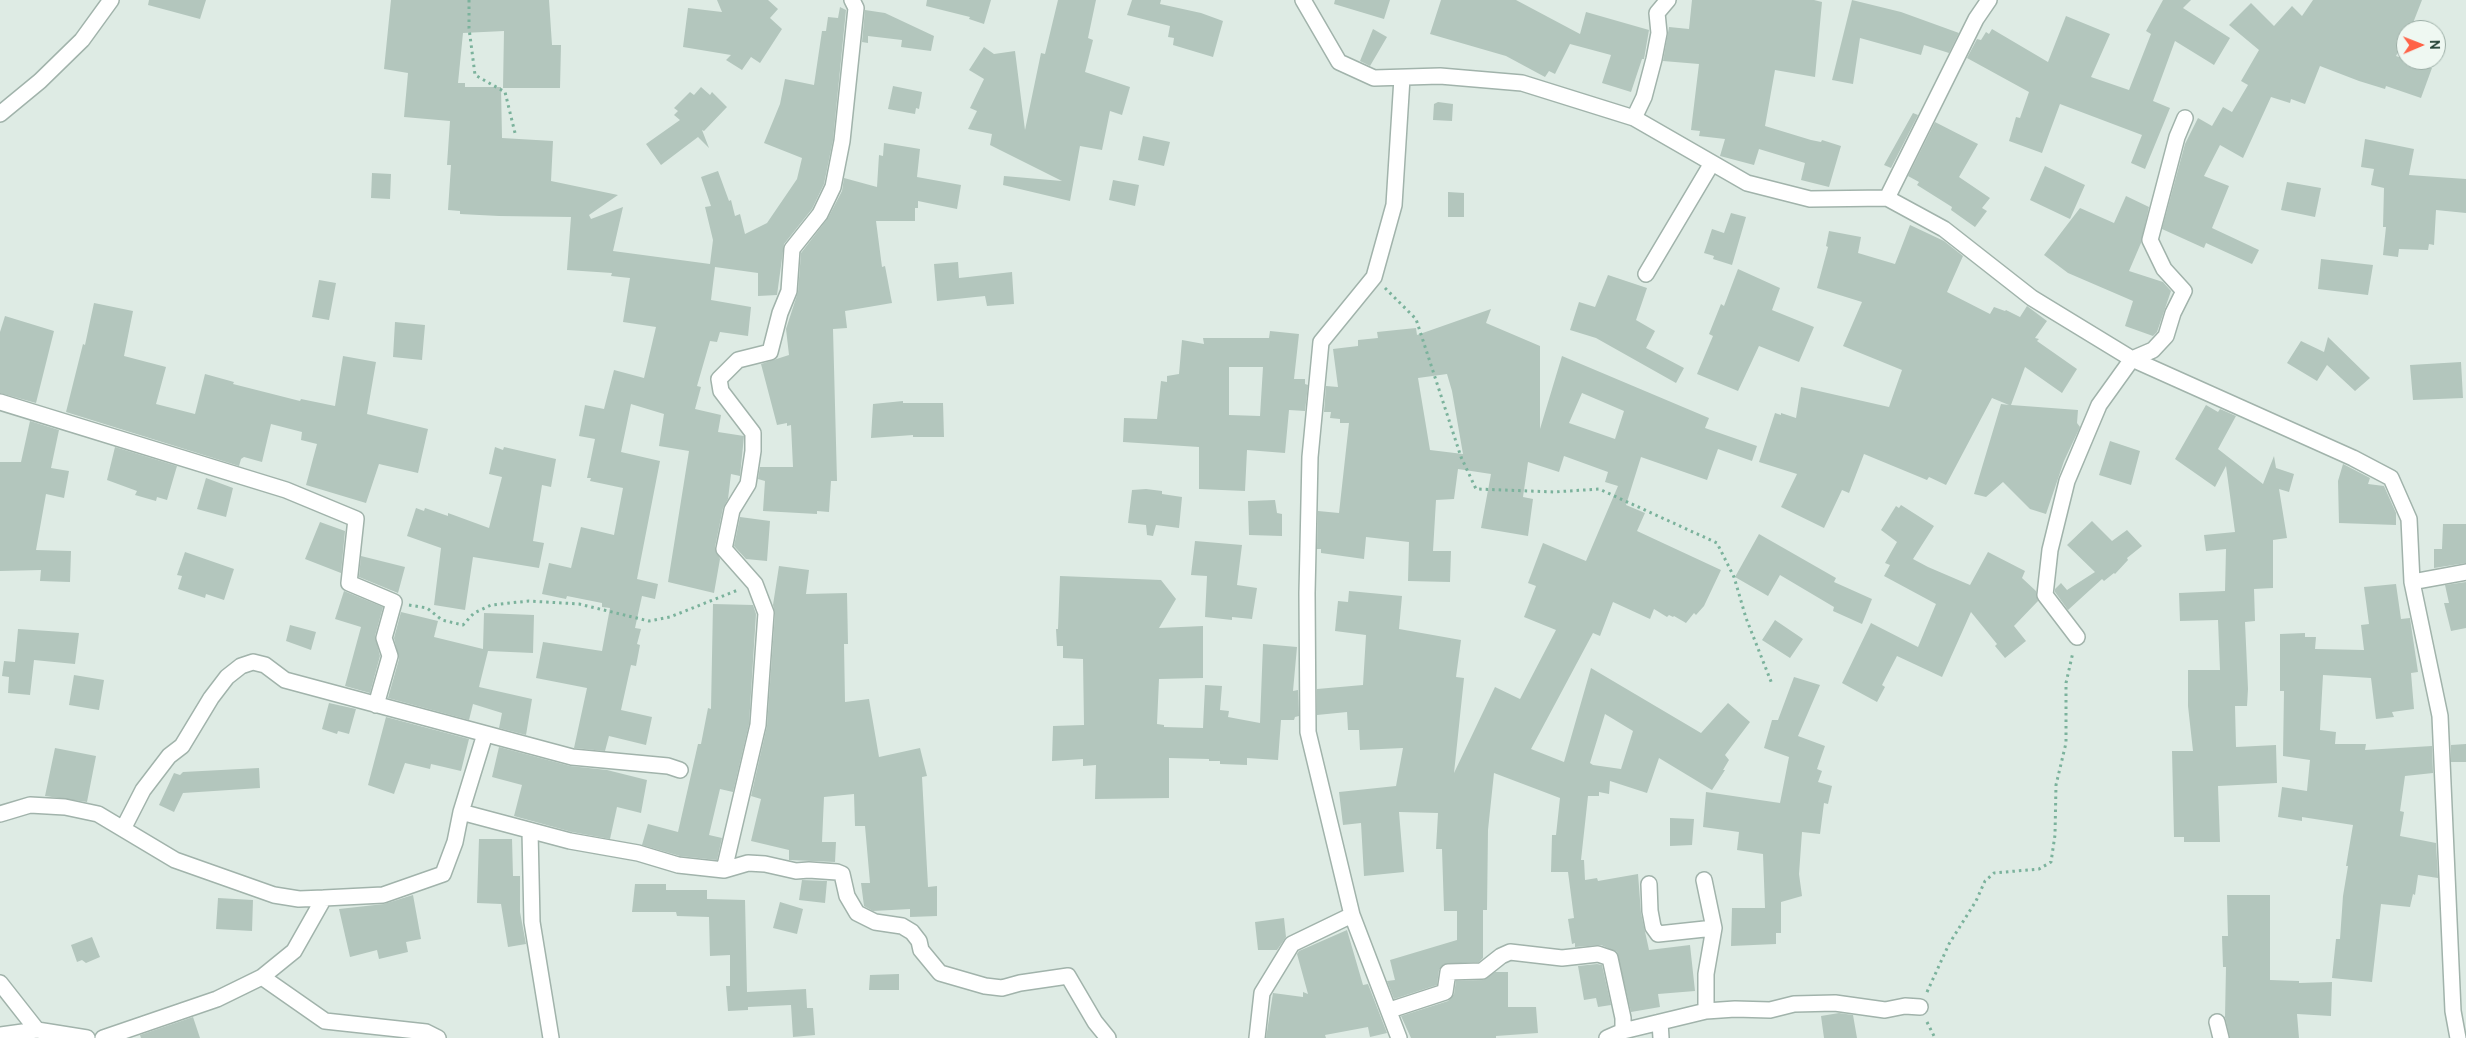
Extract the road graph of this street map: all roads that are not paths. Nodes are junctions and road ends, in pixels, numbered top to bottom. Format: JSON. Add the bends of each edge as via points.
{"nodes":[{"id":1,"x":111,"y":0,"type":"edge"},
{"id":2,"x":852,"y":0,"type":"edge"},
{"id":3,"x":1303,"y":0,"type":"edge"},
{"id":4,"x":1668,"y":0,"type":"edge"},
{"id":5,"x":1989,"y":0,"type":"edge"},
{"id":6,"x":1402,"y":78,"type":"junction"},
{"id":7,"x":0,"y":114,"type":"edge"},
{"id":8,"x":1634,"y":118,"type":"junction"},
{"id":9,"x":2185,"y":118,"type":"dead end"},
{"id":10,"x":1712,"y":164,"type":"junction"},
{"id":11,"x":1887,"y":198,"type":"junction"},
{"id":12,"x":1646,"y":274,"type":"dead end"},
{"id":13,"x":2132,"y":359,"type":"junction"},
{"id":14,"x":0,"y":402,"type":"edge"},
{"id":15,"x":2466,"y":572,"type":"edge"},
{"id":16,"x":2412,"y":582,"type":"junction"},
{"id":17,"x":2077,"y":637,"type":"road end"},
{"id":18,"x":376,"y":705,"type":"junction"},
{"id":19,"x":485,"y":734,"type":"junction"},
{"id":20,"x":680,"y":770,"type":"dead end"},
{"id":21,"x":461,"y":812,"type":"junction"},
{"id":22,"x":0,"y":814,"type":"edge"},
{"id":23,"x":123,"y":829,"type":"junction"},
{"id":24,"x":530,"y":831,"type":"junction"},
{"id":25,"x":724,"y":870,"type":"junction"},
{"id":26,"x":1704,"y":880,"type":"dead end"},
{"id":27,"x":1649,"y":884,"type":"dead end"},
{"id":28,"x":324,"y":898,"type":"junction"},
{"id":29,"x":1352,"y":915,"type":"junction"},
{"id":30,"x":1714,"y":928,"type":"junction"},
{"id":31,"x":262,"y":977,"type":"junction"},
{"id":32,"x":0,"y":983,"type":"edge"},
{"id":33,"x":1920,"y":1007,"type":"road end"},
{"id":34,"x":1390,"y":1010,"type":"junction"},
{"id":35,"x":1706,"y":1011,"type":"junction"},
{"id":36,"x":1660,"y":1022,"type":"junction"},
{"id":37,"x":2218,"y":1022,"type":"dead end"},
{"id":38,"x":37,"y":1030,"type":"junction"},
{"id":39,"x":1623,"y":1031,"type":"junction"},
{"id":40,"x":0,"y":1035,"type":"edge"},
{"id":41,"x":87,"y":1038,"type":"edge"},
{"id":42,"x":103,"y":1038,"type":"edge"},
{"id":43,"x":438,"y":1038,"type":"edge"},
{"id":44,"x":551,"y":1038,"type":"edge"},
{"id":45,"x":1108,"y":1038,"type":"edge"},
{"id":46,"x":1257,"y":1038,"type":"edge"},
{"id":47,"x":1399,"y":1038,"type":"edge"},
{"id":48,"x":1607,"y":1038,"type":"edge"},
{"id":49,"x":1661,"y":1038,"type":"edge"},
{"id":50,"x":2221,"y":1038,"type":"edge"},
{"id":51,"x":2458,"y":1038,"type":"edge"}],
"edges":[{"from":1,"to":7,"type":"street","via":[[82,40]]},
{"from":2,"to":25,"type":"street","via":[[856,8],[842,141],[833,187],[820,214],[792,249],[789,291],[770,352],[738,360],[719,379],[721,391],[753,433],[748,484],[732,510],[724,549],[755,584],[766,613],[758,725]]},
{"from":3,"to":6,"type":"street","via":[[1339,62],[1374,78]]},
{"from":4,"to":8,"type":"street","via":[[1657,13],[1659,33],[1654,59],[1644,97]]},
{"from":5,"to":11,"type":"street","via":[[1976,19]]},
{"from":6,"to":8,"type":"street","via":[[1440,76],[1522,83]]},
{"from":6,"to":29,"type":"street","via":[[1394,205],[1374,277],[1321,342],[1310,457],[1308,732]]},
{"from":8,"to":10,"type":"street"},
{"from":9,"to":13,"type":"street","via":[[2150,240],[2164,269],[2184,291],[2166,336],[2153,350]]},
{"from":10,"to":11,"type":"street","via":[[1748,183],[1810,199]]},
{"from":10,"to":12,"type":"street"},
{"from":11,"to":13,"type":"street","via":[[1944,229],[2032,298]]},
{"from":13,"to":16,"type":"street","via":[[2391,478],[2409,519]]},
{"from":13,"to":17,"type":"street","via":[[2099,405],[2067,481],[2050,550],[2045,595]]},
{"from":14,"to":18,"type":"street","via":[[286,490],[356,520],[349,583],[394,602],[384,638],[390,656]]},
{"from":15,"to":16,"type":"street"},
{"from":16,"to":51,"type":"street","via":[[2440,716],[2453,1011]]},
{"from":18,"to":19,"type":"street"},
{"from":18,"to":23,"type":"street","via":[[285,680],[265,665],[253,662],[242,666],[227,677],[182,746],[169,756],[143,790]]},
{"from":19,"to":20,"type":"street","via":[[572,757]]},
{"from":19,"to":21,"type":"street"},
{"from":21,"to":24,"type":"street"},
{"from":21,"to":28,"type":"street","via":[[455,842],[443,874],[383,895]]},
{"from":22,"to":23,"type":"street","via":[[30,805],[65,807],[98,814]]},
{"from":23,"to":28,"type":"street","via":[[174,860],[249,887],[299,900]]},
{"from":24,"to":25,"type":"street","via":[[638,853],[678,865]]},
{"from":24,"to":44,"type":"street","via":[[532,922]]},
{"from":25,"to":45,"type":"street","via":[[748,863],[842,874],[847,896],[858,913],[875,922],[902,926],[912,932],[921,950],[940,973],[1002,988],[1068,976]]},
{"from":26,"to":30,"type":"street"},
{"from":27,"to":30,"type":"street","via":[[1650,911],[1658,934]]},
{"from":28,"to":31,"type":"street","via":[[294,951]]},
{"from":29,"to":34,"type":"street"},
{"from":29,"to":46,"type":"street","via":[[1292,944],[1262,993]]},
{"from":30,"to":35,"type":"street","via":[[1706,974]]},
{"from":31,"to":42,"type":"street","via":[[217,999]]},
{"from":31,"to":43,"type":"street","via":[[325,1021],[426,1032]]},
{"from":32,"to":38,"type":"street"},
{"from":33,"to":35,"type":"street","via":[[1885,1010],[1835,1003],[1794,1004],[1770,1010]]},
{"from":34,"to":39,"type":"street","via":[[1445,992],[1448,972],[1482,971],[1510,952],[1562,958],[1598,954],[1610,958]]},
{"from":34,"to":47,"type":"street"},
{"from":35,"to":36,"type":"street"},
{"from":36,"to":39,"type":"street"},
{"from":36,"to":49,"type":"street"},
{"from":37,"to":50,"type":"street"},
{"from":38,"to":40,"type":"street"},
{"from":38,"to":41,"type":"street"},
{"from":39,"to":48,"type":"street"}]}
